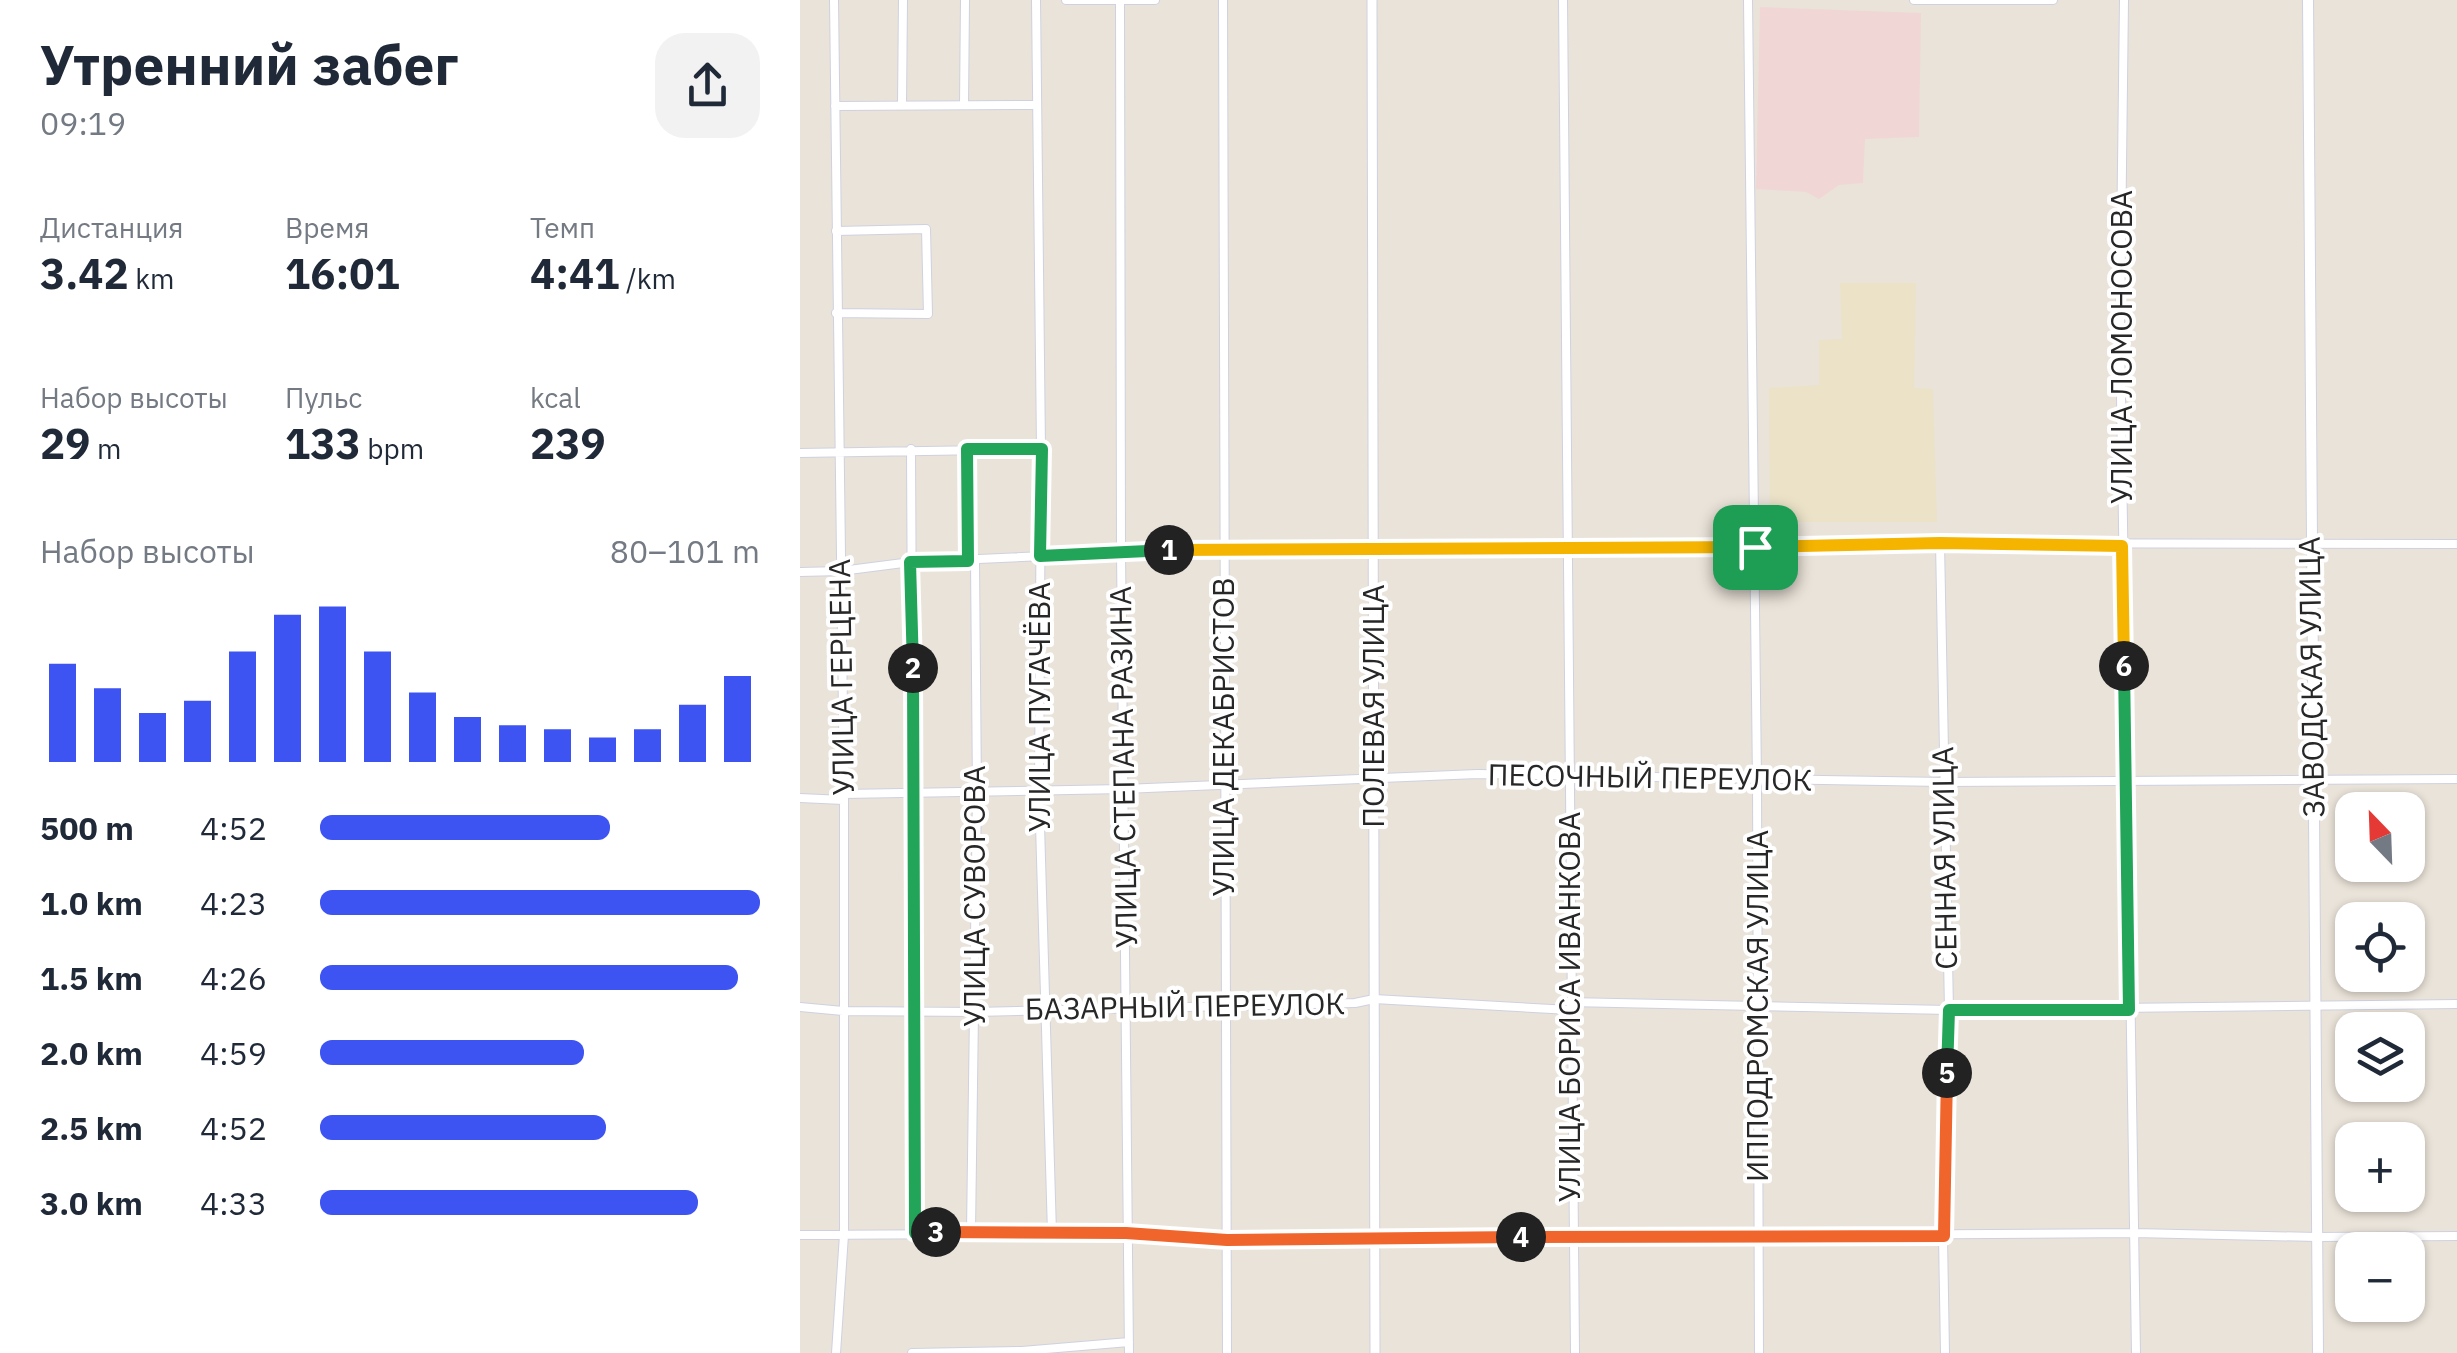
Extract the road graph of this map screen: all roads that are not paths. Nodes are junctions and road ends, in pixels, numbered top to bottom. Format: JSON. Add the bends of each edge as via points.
{"nodes":[{"id":1,"x":834,"y":0,"type":"edge"},
{"id":2,"x":903,"y":0,"type":"edge"},
{"id":3,"x":964,"y":0,"type":"edge"},
{"id":4,"x":1036,"y":0,"type":"edge"},
{"id":5,"x":1066,"y":0,"type":"edge"},
{"id":6,"x":1094,"y":0,"type":"edge"},
{"id":7,"x":1155,"y":0,"type":"edge"},
{"id":8,"x":1223,"y":0,"type":"edge"},
{"id":9,"x":1372,"y":0,"type":"edge"},
{"id":10,"x":1563,"y":0,"type":"edge"},
{"id":11,"x":1748,"y":0,"type":"edge"},
{"id":12,"x":1914,"y":0,"type":"edge"},
{"id":13,"x":1936,"y":0,"type":"edge"},
{"id":14,"x":2053,"y":0,"type":"edge"},
{"id":15,"x":2124,"y":0,"type":"edge"},
{"id":16,"x":2308,"y":0,"type":"edge"},
{"id":17,"x":1120,"y":1,"type":"edge"},
{"id":18,"x":1038,"y":104,"type":"junction"},
{"id":19,"x":964,"y":105,"type":"junction"},
{"id":20,"x":835,"y":106,"type":"junction"},
{"id":21,"x":902,"y":106,"type":"junction"},
{"id":22,"x":836,"y":231,"type":"junction"},
{"id":23,"x":836,"y":313,"type":"junction"},
{"id":24,"x":911,"y":449,"type":"junction"},
{"id":25,"x":967,"y":449,"type":"junction"},
{"id":26,"x":1042,"y":449,"type":"junction"},
{"id":27,"x":838,"y":451,"type":"junction"},
{"id":28,"x":800,"y":453,"type":"edge"},
{"id":29,"x":1940,"y":543,"type":"junction"},
{"id":30,"x":2457,"y":544,"type":"edge"},
{"id":31,"x":2122,"y":546,"type":"junction"},
{"id":32,"x":2310,"y":546,"type":"junction"},
{"id":33,"x":1755,"y":547,"type":"junction"},
{"id":34,"x":1224,"y":548,"type":"junction"},
{"id":35,"x":1374,"y":550,"type":"junction"},
{"id":36,"x":1568,"y":550,"type":"junction"},
{"id":37,"x":1121,"y":551,"type":"junction"},
{"id":38,"x":1040,"y":556,"type":"junction"},
{"id":39,"x":971,"y":560,"type":"junction"},
{"id":40,"x":910,"y":562,"type":"junction"},
{"id":41,"x":841,"y":571,"type":"junction"},
{"id":42,"x":800,"y":572,"type":"edge"},
{"id":43,"x":1569,"y":777,"type":"junction"},
{"id":44,"x":2312,"y":778,"type":"junction"},
{"id":45,"x":1374,"y":779,"type":"junction"},
{"id":46,"x":2457,"y":779,"type":"edge"},
{"id":47,"x":1757,"y":781,"type":"junction"},
{"id":48,"x":2126,"y":781,"type":"junction"},
{"id":49,"x":1943,"y":782,"type":"junction"},
{"id":50,"x":1223,"y":785,"type":"junction"},
{"id":51,"x":1124,"y":789,"type":"junction"},
{"id":52,"x":1039,"y":791,"type":"junction"},
{"id":53,"x":977,"y":792,"type":"junction"},
{"id":54,"x":915,"y":793,"type":"junction"},
{"id":55,"x":844,"y":797,"type":"junction"},
{"id":56,"x":800,"y":798,"type":"edge"},
{"id":57,"x":1374,"y":999,"type":"junction"},
{"id":58,"x":2457,"y":1004,"type":"edge"},
{"id":59,"x":1224,"y":1005,"type":"junction"},
{"id":60,"x":800,"y":1006,"type":"edge"},
{"id":61,"x":1570,"y":1006,"type":"junction"},
{"id":62,"x":2316,"y":1006,"type":"junction"},
{"id":63,"x":1757,"y":1008,"type":"junction"},
{"id":64,"x":1127,"y":1009,"type":"junction"},
{"id":65,"x":1044,"y":1010,"type":"junction"},
{"id":66,"x":1949,"y":1010,"type":"junction"},
{"id":67,"x":2129,"y":1010,"type":"junction"},
{"id":68,"x":843,"y":1011,"type":"junction"},
{"id":69,"x":914,"y":1012,"type":"junction"},
{"id":70,"x":975,"y":1012,"type":"junction"},
{"id":71,"x":971,"y":1232,"type":"junction"},
{"id":72,"x":2135,"y":1232,"type":"junction"},
{"id":73,"x":915,"y":1233,"type":"junction"},
{"id":74,"x":1052,"y":1233,"type":"junction"},
{"id":75,"x":1126,"y":1233,"type":"junction"},
{"id":76,"x":800,"y":1234,"type":"edge"},
{"id":77,"x":844,"y":1235,"type":"junction"},
{"id":78,"x":1758,"y":1235,"type":"junction"},
{"id":79,"x":1571,"y":1236,"type":"junction"},
{"id":80,"x":1944,"y":1236,"type":"junction"},
{"id":81,"x":2457,"y":1236,"type":"edge"},
{"id":82,"x":1375,"y":1237,"type":"junction"},
{"id":83,"x":2316,"y":1237,"type":"junction"},
{"id":84,"x":1227,"y":1240,"type":"junction"},
{"id":85,"x":1129,"y":1342,"type":"junction"},
{"id":86,"x":1022,"y":1352,"type":"edge"},
{"id":87,"x":836,"y":1353,"type":"edge"},
{"id":88,"x":912,"y":1353,"type":"edge"},
{"id":89,"x":1129,"y":1353,"type":"edge"},
{"id":90,"x":1226,"y":1353,"type":"edge"},
{"id":91,"x":1375,"y":1353,"type":"edge"},
{"id":92,"x":1574,"y":1353,"type":"edge"},
{"id":93,"x":1759,"y":1353,"type":"edge"},
{"id":94,"x":1945,"y":1353,"type":"edge"},
{"id":95,"x":2136,"y":1353,"type":"edge"},
{"id":96,"x":2318,"y":1353,"type":"edge"}],
"edges":[{"from":1,"to":20,"type":"street","name":"УЛИЦА ГЕРЦЕНА"},
{"from":2,"to":21,"type":"street"},
{"from":3,"to":19,"type":"street"},
{"from":4,"to":18,"type":"street","name":"УЛИЦА ПУГАЧЁВА"},
{"from":5,"to":6,"type":"street"},
{"from":6,"to":17,"type":"street"},
{"from":7,"to":17,"type":"street"},
{"from":8,"to":34,"type":"street","name":"УЛИЦА ДЕКАБРИСТОВ"},
{"from":9,"to":35,"type":"street","name":"ПОЛЕВАЯ УЛИЦА"},
{"from":10,"to":36,"type":"street","name":"УЛИЦА БОРИСА ИВАНКОВА"},
{"from":11,"to":33,"type":"street","name":"ИППОДРОМСКАЯ УЛИЦА"},
{"from":12,"to":13,"type":"street"},
{"from":13,"to":14,"type":"street"},
{"from":15,"to":31,"type":"street","name":"УЛИЦА ЛОМОНОСОВА"},
{"from":16,"to":32,"type":"main road","name":"ЗАВОДСКАЯ УЛИЦА"},
{"from":17,"to":37,"type":"street","name":"УЛИЦА СТЕПАНА РАЗИНА"},
{"from":18,"to":19,"type":"street"},
{"from":18,"to":26,"type":"street","name":"УЛИЦА ПУГАЧЁВА"},
{"from":19,"to":21,"type":"street"},
{"from":20,"to":21,"type":"street"},
{"from":20,"to":22,"type":"street","name":"УЛИЦА ГЕРЦЕНА"},
{"from":22,"to":23,"type":"street","name":"УЛИЦА ГЕРЦЕНА"},
{"from":22,"to":23,"type":"street","via":[[926,229],[928,314]]},
{"from":23,"to":27,"type":"street","name":"УЛИЦА ГЕРЦЕНА"},
{"from":24,"to":25,"type":"street"},
{"from":24,"to":27,"type":"street"},
{"from":24,"to":40,"type":"street"},
{"from":25,"to":26,"type":"street"},
{"from":25,"to":39,"type":"street","name":"УЛИЦА СУВОРОВА"},
{"from":26,"to":38,"type":"street","name":"УЛИЦА ПУГАЧЁВА"},
{"from":27,"to":28,"type":"street"},
{"from":27,"to":41,"type":"street","name":"УЛИЦА ГЕРЦЕНА"},
{"from":29,"to":31,"type":"street"},
{"from":29,"to":33,"type":"street"},
{"from":29,"to":49,"type":"street","name":"СЕННАЯ УЛИЦА"},
{"from":30,"to":32,"type":"street"},
{"from":31,"to":32,"type":"street"},
{"from":31,"to":48,"type":"street","name":"УЛИЦА ЛОМОНОСОВА"},
{"from":32,"to":44,"type":"main road","name":"ЗАВОДСКАЯ УЛИЦА"},
{"from":33,"to":36,"type":"street"},
{"from":33,"to":47,"type":"street","name":"ИППОДРОМСКАЯ УЛИЦА"},
{"from":34,"to":35,"type":"street"},
{"from":34,"to":37,"type":"street"},
{"from":34,"to":50,"type":"street","name":"УЛИЦА ДЕКАБРИСТОВ"},
{"from":35,"to":36,"type":"street"},
{"from":35,"to":45,"type":"street","name":"ПОЛЕВАЯ УЛИЦА"},
{"from":36,"to":43,"type":"street","name":"УЛИЦА БОРИСА ИВАНКОВА"},
{"from":37,"to":38,"type":"street"},
{"from":37,"to":51,"type":"street","name":"УЛИЦА СТЕПАНА РАЗИНА"},
{"from":38,"to":39,"type":"street"},
{"from":38,"to":52,"type":"street","name":"УЛИЦА ПУГАЧЁВА"},
{"from":39,"to":40,"type":"street"},
{"from":39,"to":53,"type":"street","name":"УЛИЦА СУВОРОВА"},
{"from":40,"to":41,"type":"street"},
{"from":40,"to":54,"type":"street"},
{"from":41,"to":42,"type":"street"},
{"from":41,"to":55,"type":"street","name":"УЛИЦА ГЕРЦЕНА"},
{"from":43,"to":45,"type":"street","name":"ПЕСОЧНЫЙ ПЕРЕУЛОК"},
{"from":43,"to":47,"type":"street","name":"ПЕСОЧНЫЙ ПЕРЕУЛОК"},
{"from":43,"to":61,"type":"street","name":"УЛИЦА БОРИСА ИВАНКОВА"},
{"from":44,"to":46,"type":"street","name":"ПЕСОЧНЫЙ ПЕРЕУЛОК"},
{"from":44,"to":48,"type":"street","name":"ПЕСОЧНЫЙ ПЕРЕУЛОК"},
{"from":44,"to":62,"type":"main road","name":"ЗАВОДСКАЯ УЛИЦА"},
{"from":45,"to":50,"type":"street","name":"ПЕСОЧНЫЙ ПЕРЕУЛОК"},
{"from":45,"to":57,"type":"street","name":"ПОЛЕВАЯ УЛИЦА"},
{"from":47,"to":49,"type":"street","name":"ПЕСОЧНЫЙ ПЕРЕУЛОК"},
{"from":47,"to":63,"type":"street","name":"ИППОДРОМСКАЯ УЛИЦА"},
{"from":48,"to":49,"type":"street","name":"ПЕСОЧНЫЙ ПЕРЕУЛОК"},
{"from":48,"to":67,"type":"street","name":"УЛИЦА ЛОМОНОСОВА"},
{"from":49,"to":66,"type":"street","name":"СЕННАЯ УЛИЦА"},
{"from":50,"to":51,"type":"street","name":"ПЕСОЧНЫЙ ПЕРЕУЛОК"},
{"from":50,"to":59,"type":"street","name":"УЛИЦА ДЕКАБРИСТОВ"},
{"from":51,"to":52,"type":"street","name":"ПЕСОЧНЫЙ ПЕРЕУЛОК"},
{"from":51,"to":64,"type":"street","name":"УЛИЦА СТЕПАНА РАЗИНА"},
{"from":52,"to":53,"type":"street","name":"ПЕСОЧНЫЙ ПЕРЕУЛОК"},
{"from":52,"to":65,"type":"street","name":"УЛИЦА ПУГАЧЁВА"},
{"from":53,"to":54,"type":"street","name":"ПЕСОЧНЫЙ ПЕРЕУЛОК"},
{"from":53,"to":70,"type":"street","name":"УЛИЦА СУВОРОВА"},
{"from":54,"to":55,"type":"street","name":"ПЕСОЧНЫЙ ПЕРЕУЛОК"},
{"from":54,"to":69,"type":"street"},
{"from":55,"to":56,"type":"street","name":"ПЕСОЧНЫЙ ПЕРЕУЛОК"},
{"from":55,"to":68,"type":"street","name":"УЛИЦА ГЕРЦЕНА"},
{"from":57,"to":59,"type":"street","name":"БАЗАРНЫЙ ПЕРЕУЛОК"},
{"from":57,"to":61,"type":"street","name":"БАЗАРНЫЙ ПЕРЕУЛОК"},
{"from":57,"to":82,"type":"street","name":"ПОЛЕВАЯ УЛИЦА"},
{"from":58,"to":62,"type":"street","name":"БАЗАРНЫЙ ПЕРЕУЛОК"},
{"from":59,"to":64,"type":"street","name":"БАЗАРНЫЙ ПЕРЕУЛОК"},
{"from":59,"to":84,"type":"street","name":"УЛИЦА ДЕКАБРИСТОВ"},
{"from":60,"to":68,"type":"street","name":"БАЗАРНЫЙ ПЕРЕУЛОК"},
{"from":61,"to":63,"type":"street","name":"БАЗАРНЫЙ ПЕРЕУЛОК"},
{"from":61,"to":79,"type":"street","name":"УЛИЦА БОРИСА ИВАНКОВА"},
{"from":62,"to":67,"type":"street","name":"БАЗАРНЫЙ ПЕРЕУЛОК"},
{"from":62,"to":83,"type":"main road","name":"ЗАВОДСКАЯ УЛИЦА"},
{"from":63,"to":66,"type":"street","name":"БАЗАРНЫЙ ПЕРЕУЛОК"},
{"from":63,"to":78,"type":"street","name":"ИППОДРОМСКАЯ УЛИЦА"},
{"from":64,"to":65,"type":"street","name":"БАЗАРНЫЙ ПЕРЕУЛОК"},
{"from":64,"to":75,"type":"street","name":"УЛИЦА СТЕПАНА РАЗИНА"},
{"from":65,"to":70,"type":"street","name":"БАЗАРНЫЙ ПЕРЕУЛОК"},
{"from":65,"to":74,"type":"street","name":"УЛИЦА ПУГАЧЁВА"},
{"from":66,"to":67,"type":"street","name":"БАЗАРНЫЙ ПЕРЕУЛОК"},
{"from":66,"to":80,"type":"street","name":"СЕННАЯ УЛИЦА"},
{"from":67,"to":72,"type":"street","name":"УЛИЦА ЛОМОНОСОВА"},
{"from":68,"to":69,"type":"street","name":"БАЗАРНЫЙ ПЕРЕУЛОК"},
{"from":68,"to":77,"type":"street","name":"УЛИЦА ГЕРЦЕНА"},
{"from":69,"to":70,"type":"street","name":"БАЗАРНЫЙ ПЕРЕУЛОК"},
{"from":69,"to":73,"type":"street"},
{"from":70,"to":71,"type":"street","name":"УЛИЦА СУВОРОВА"},
{"from":71,"to":73,"type":"street"},
{"from":71,"to":74,"type":"street"},
{"from":72,"to":80,"type":"street"},
{"from":72,"to":83,"type":"street"},
{"from":72,"to":95,"type":"street","name":"УЛИЦА ЛОМОНОСОВА"},
{"from":73,"to":77,"type":"street"},
{"from":74,"to":75,"type":"street"},
{"from":75,"to":84,"type":"street"},
{"from":75,"to":85,"type":"street","name":"УЛИЦА СТЕПАНА РАЗИНА"},
{"from":76,"to":77,"type":"street"},
{"from":77,"to":87,"type":"street","name":"УЛИЦА ГЕРЦЕНА"},
{"from":78,"to":79,"type":"street"},
{"from":78,"to":80,"type":"street"},
{"from":78,"to":93,"type":"street","name":"ИППОДРОМСКАЯ УЛИЦА"},
{"from":79,"to":82,"type":"street"},
{"from":79,"to":92,"type":"street","name":"УЛИЦА БОРИСА ИВАНКОВА"},
{"from":80,"to":94,"type":"street","name":"СЕННАЯ УЛИЦА"},
{"from":81,"to":83,"type":"street"},
{"from":82,"to":84,"type":"street"},
{"from":82,"to":91,"type":"street","name":"ПОЛЕВАЯ УЛИЦА"},
{"from":83,"to":96,"type":"main road","name":"ЗАВОДСКАЯ УЛИЦА"},
{"from":84,"to":90,"type":"street","name":"УЛИЦА ДЕКАБРИСТОВ"},
{"from":85,"to":86,"type":"street"},
{"from":85,"to":89,"type":"street","name":"УЛИЦА СТЕПАНА РАЗИНА"},
{"from":86,"to":88,"type":"street"}]}
